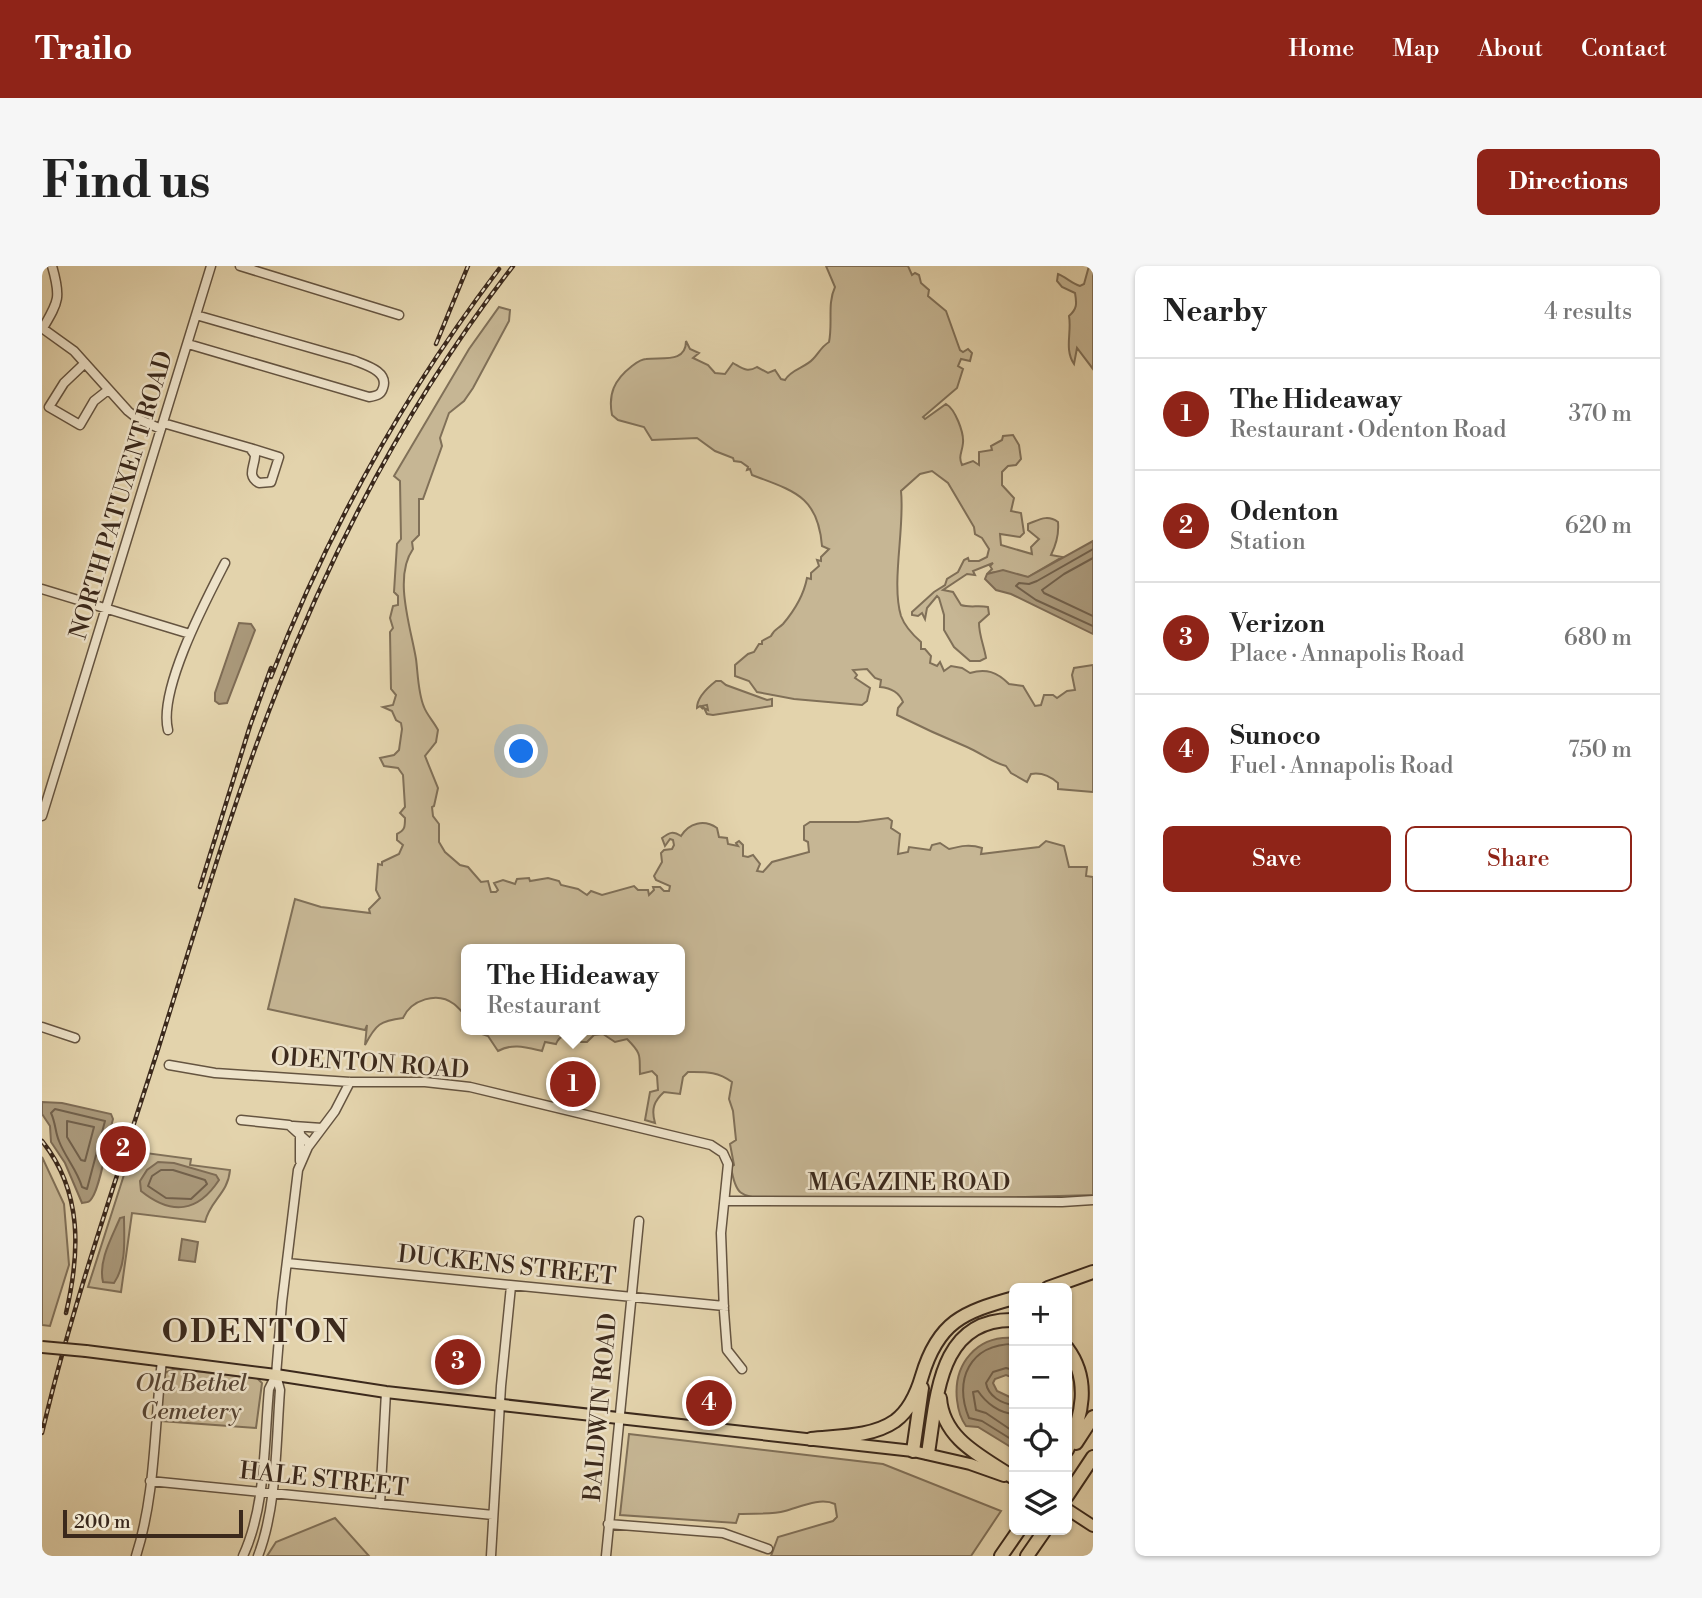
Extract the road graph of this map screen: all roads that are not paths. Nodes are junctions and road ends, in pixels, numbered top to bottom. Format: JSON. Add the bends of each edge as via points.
{"nodes":[{"id":1,"x":52,"y":266,"type":"edge"},
{"id":2,"x":211,"y":266,"type":"edge"},
{"id":3,"x":240,"y":266,"type":"edge"},
{"id":4,"x":196,"y":315,"type":"junction"},
{"id":5,"x":399,"y":315,"type":"dead end"},
{"id":6,"x":42,"y":328,"type":"edge"},
{"id":7,"x":188,"y":344,"type":"junction"},
{"id":8,"x":85,"y":363,"type":"junction"},
{"id":9,"x":108,"y":390,"type":"junction"},
{"id":10,"x":162,"y":426,"type":"junction"},
{"id":11,"x":250,"y":448,"type":"junction"},
{"id":12,"x":225,"y":563,"type":"dead end"},
{"id":13,"x":42,"y":589,"type":"edge"},
{"id":14,"x":106,"y":608,"type":"junction"},
{"id":15,"x":190,"y":634,"type":"junction"},
{"id":16,"x":167,"y":730,"type":"dead end"},
{"id":17,"x":42,"y":816,"type":"edge"},
{"id":18,"x":42,"y":1027,"type":"edge"},
{"id":19,"x":75,"y":1038,"type":"dead end"},
{"id":20,"x":169,"y":1065,"type":"dead end"},
{"id":21,"x":350,"y":1082,"type":"junction"},
{"id":22,"x":242,"y":1120,"type":"dead end"},
{"id":23,"x":293,"y":1126,"type":"junction"},
{"id":24,"x":322,"y":1128,"type":"junction"},
{"id":25,"x":300,"y":1133,"type":"junction"},
{"id":26,"x":310,"y":1143,"type":"junction"},
{"id":27,"x":300,"y":1162,"type":"junction"},
{"id":28,"x":726,"y":1200,"type":"junction"},
{"id":29,"x":1093,"y":1200,"type":"edge"},
{"id":30,"x":639,"y":1221,"type":"dead end"},
{"id":31,"x":287,"y":1263,"type":"junction"},
{"id":32,"x":1093,"y":1272,"type":"edge"},
{"id":33,"x":1062,"y":1283,"type":"edge"},
{"id":34,"x":511,"y":1286,"type":"junction"},
{"id":35,"x":629,"y":1297,"type":"junction"},
{"id":36,"x":1009,"y":1299,"type":"edge"},
{"id":37,"x":723,"y":1306,"type":"junction"},
{"id":38,"x":1009,"y":1321,"type":"edge"},
{"id":39,"x":42,"y":1347,"type":"edge"},
{"id":40,"x":1072,"y":1358,"type":"edge"},
{"id":41,"x":927,"y":1360,"type":"junction"},
{"id":42,"x":162,"y":1361,"type":"junction"},
{"id":43,"x":742,"y":1369,"type":"dead end"},
{"id":44,"x":276,"y":1375,"type":"junction"},
{"id":45,"x":939,"y":1385,"type":"junction"},
{"id":46,"x":386,"y":1392,"type":"junction"},
{"id":47,"x":501,"y":1405,"type":"junction"},
{"id":48,"x":1093,"y":1417,"type":"edge"},
{"id":49,"x":619,"y":1418,"type":"junction"},
{"id":50,"x":811,"y":1438,"type":"junction"},
{"id":51,"x":1072,"y":1438,"type":"edge"},
{"id":52,"x":1072,"y":1448,"type":"edge"},
{"id":53,"x":913,"y":1451,"type":"junction"},
{"id":54,"x":928,"y":1453,"type":"junction"},
{"id":55,"x":1093,"y":1457,"type":"edge"},
{"id":56,"x":1009,"y":1476,"type":"edge"},
{"id":57,"x":1009,"y":1477,"type":"edge"},
{"id":58,"x":150,"y":1481,"type":"junction"},
{"id":59,"x":1072,"y":1488,"type":"edge"},
{"id":60,"x":259,"y":1492,"type":"junction"},
{"id":61,"x":271,"y":1493,"type":"junction"},
{"id":62,"x":380,"y":1504,"type":"junction"},
{"id":63,"x":1072,"y":1511,"type":"edge"},
{"id":64,"x":493,"y":1515,"type":"junction"},
{"id":65,"x":608,"y":1524,"type":"junction"},
{"id":66,"x":1093,"y":1526,"type":"edge"},
{"id":67,"x":1016,"y":1535,"type":"edge"},
{"id":68,"x":1042,"y":1535,"type":"edge"},
{"id":69,"x":1043,"y":1535,"type":"edge"},
{"id":70,"x":768,"y":1549,"type":"dead end"},
{"id":71,"x":135,"y":1556,"type":"edge"},
{"id":72,"x":243,"y":1556,"type":"edge"},
{"id":73,"x":258,"y":1556,"type":"edge"},
{"id":74,"x":491,"y":1556,"type":"edge"},
{"id":75,"x":606,"y":1556,"type":"edge"},
{"id":76,"x":1002,"y":1556,"type":"edge"},
{"id":77,"x":1027,"y":1556,"type":"edge"},
{"id":78,"x":1033,"y":1556,"type":"edge"}],
"edges":[{"from":1,"to":6,"type":"street","via":[[58,300]]},
{"from":2,"to":4,"type":"street","name":"NORTH PATUXENT ROAD"},
{"from":3,"to":5,"type":"street"},
{"from":4,"to":7,"type":"street","name":"NORTH PATUXENT ROAD"},
{"from":4,"to":7,"type":"street","via":[[353,360],[382,376],[383,390],[369,397]]},
{"from":6,"to":8,"type":"street"},
{"from":7,"to":10,"type":"street","name":"NORTH PATUXENT ROAD"},
{"from":8,"to":9,"type":"street"},
{"from":8,"to":9,"type":"street","via":[[64,383],[49,407],[80,425],[93,401]]},
{"from":9,"to":10,"type":"street","via":[[138,419]]},
{"from":10,"to":11,"type":"street"},
{"from":10,"to":14,"type":"street","name":"NORTH PATUXENT ROAD"},
{"from":11,"to":11,"type":"street","via":[[255,459],[252,478],[267,484],[279,457]]},
{"from":12,"to":15,"type":"street"},
{"from":13,"to":14,"type":"street"},
{"from":14,"to":15,"type":"street"},
{"from":14,"to":17,"type":"street","name":"NORTH PATUXENT ROAD"},
{"from":15,"to":16,"type":"street","via":[[166,708]]},
{"from":18,"to":19,"type":"street"},
{"from":20,"to":21,"type":"street","name":"ODENTON ROAD","via":[[215,1073]]},
{"from":21,"to":24,"type":"street"},
{"from":21,"to":28,"type":"street","name":"ODENTON ROAD","via":[[470,1087],[711,1145],[723,1153],[728,1164]]},
{"from":22,"to":23,"type":"street"},
{"from":23,"to":24,"type":"street"},
{"from":23,"to":25,"type":"street"},
{"from":24,"to":26,"type":"street"},
{"from":25,"to":26,"type":"street"},
{"from":25,"to":27,"type":"street"},
{"from":26,"to":27,"type":"street"},
{"from":27,"to":31,"type":"street"},
{"from":28,"to":29,"type":"street","name":"MAGAZINE ROAD"},
{"from":28,"to":37,"type":"street","name":"ODENTON ROAD","via":[[721,1233]]},
{"from":30,"to":35,"type":"street","name":"BALDWIN ROAD"},
{"from":31,"to":34,"type":"street","name":"DUCKENS STREET"},
{"from":31,"to":44,"type":"street"},
{"from":32,"to":33,"type":"highway"},
{"from":34,"to":35,"type":"street","name":"DUCKENS STREET"},
{"from":34,"to":47,"type":"street"},
{"from":35,"to":37,"type":"street","name":"DUCKENS STREET"},
{"from":35,"to":49,"type":"street","name":"BALDWIN ROAD"},
{"from":36,"to":41,"type":"highway","via":[[959,1318],[939,1336]]},
{"from":37,"to":43,"type":"street","name":"ODENTON ROAD","via":[[727,1350]]},
{"from":38,"to":45,"type":"highway","via":[[989,1323],[962,1339],[949,1355]]},
{"from":39,"to":42,"type":"main road","bridge":true},
{"from":40,"to":51,"type":"highway","via":[[1080,1375],[1082,1399]]},
{"from":41,"to":50,"type":"highway","via":[[914,1397],[895,1421],[873,1431]]},
{"from":41,"to":53,"type":"highway"},
{"from":42,"to":44,"type":"main road"},
{"from":42,"to":58,"type":"street"},
{"from":44,"to":46,"type":"main road"},
{"from":44,"to":60,"type":"street","via":[[269,1389]]},
{"from":44,"to":61,"type":"street","via":[[280,1390]]},
{"from":45,"to":54,"type":"highway"},
{"from":45,"to":56,"type":"highway","via":[[944,1416],[956,1437]]},
{"from":46,"to":47,"type":"main road"},
{"from":46,"to":62,"type":"street"},
{"from":47,"to":49,"type":"main road"},
{"from":47,"to":64,"type":"street"},
{"from":48,"to":52,"type":"highway"},
{"from":49,"to":50,"type":"main road"},
{"from":49,"to":65,"type":"street","name":"BALDWIN ROAD"},
{"from":50,"to":53,"type":"main road"},
{"from":53,"to":54,"type":"main road"},
{"from":54,"to":57,"type":"main road"},
{"from":55,"to":59,"type":"highway"},
{"from":58,"to":60,"type":"street","name":"HALE STREET"},
{"from":58,"to":71,"type":"street","via":[[146,1520]]},
{"from":60,"to":61,"type":"street","name":"HALE STREET"},
{"from":60,"to":72,"type":"street"},
{"from":61,"to":62,"type":"street","name":"HALE STREET"},
{"from":61,"to":73,"type":"street"},
{"from":62,"to":64,"type":"street","name":"HALE STREET"},
{"from":63,"to":66,"type":"main road"},
{"from":64,"to":74,"type":"street"},
{"from":65,"to":70,"type":"street","via":[[723,1533]]},
{"from":65,"to":75,"type":"street","name":"BALDWIN ROAD"},
{"from":67,"to":76,"type":"highway"},
{"from":68,"to":77,"type":"highway"},
{"from":69,"to":78,"type":"highway"}]}
